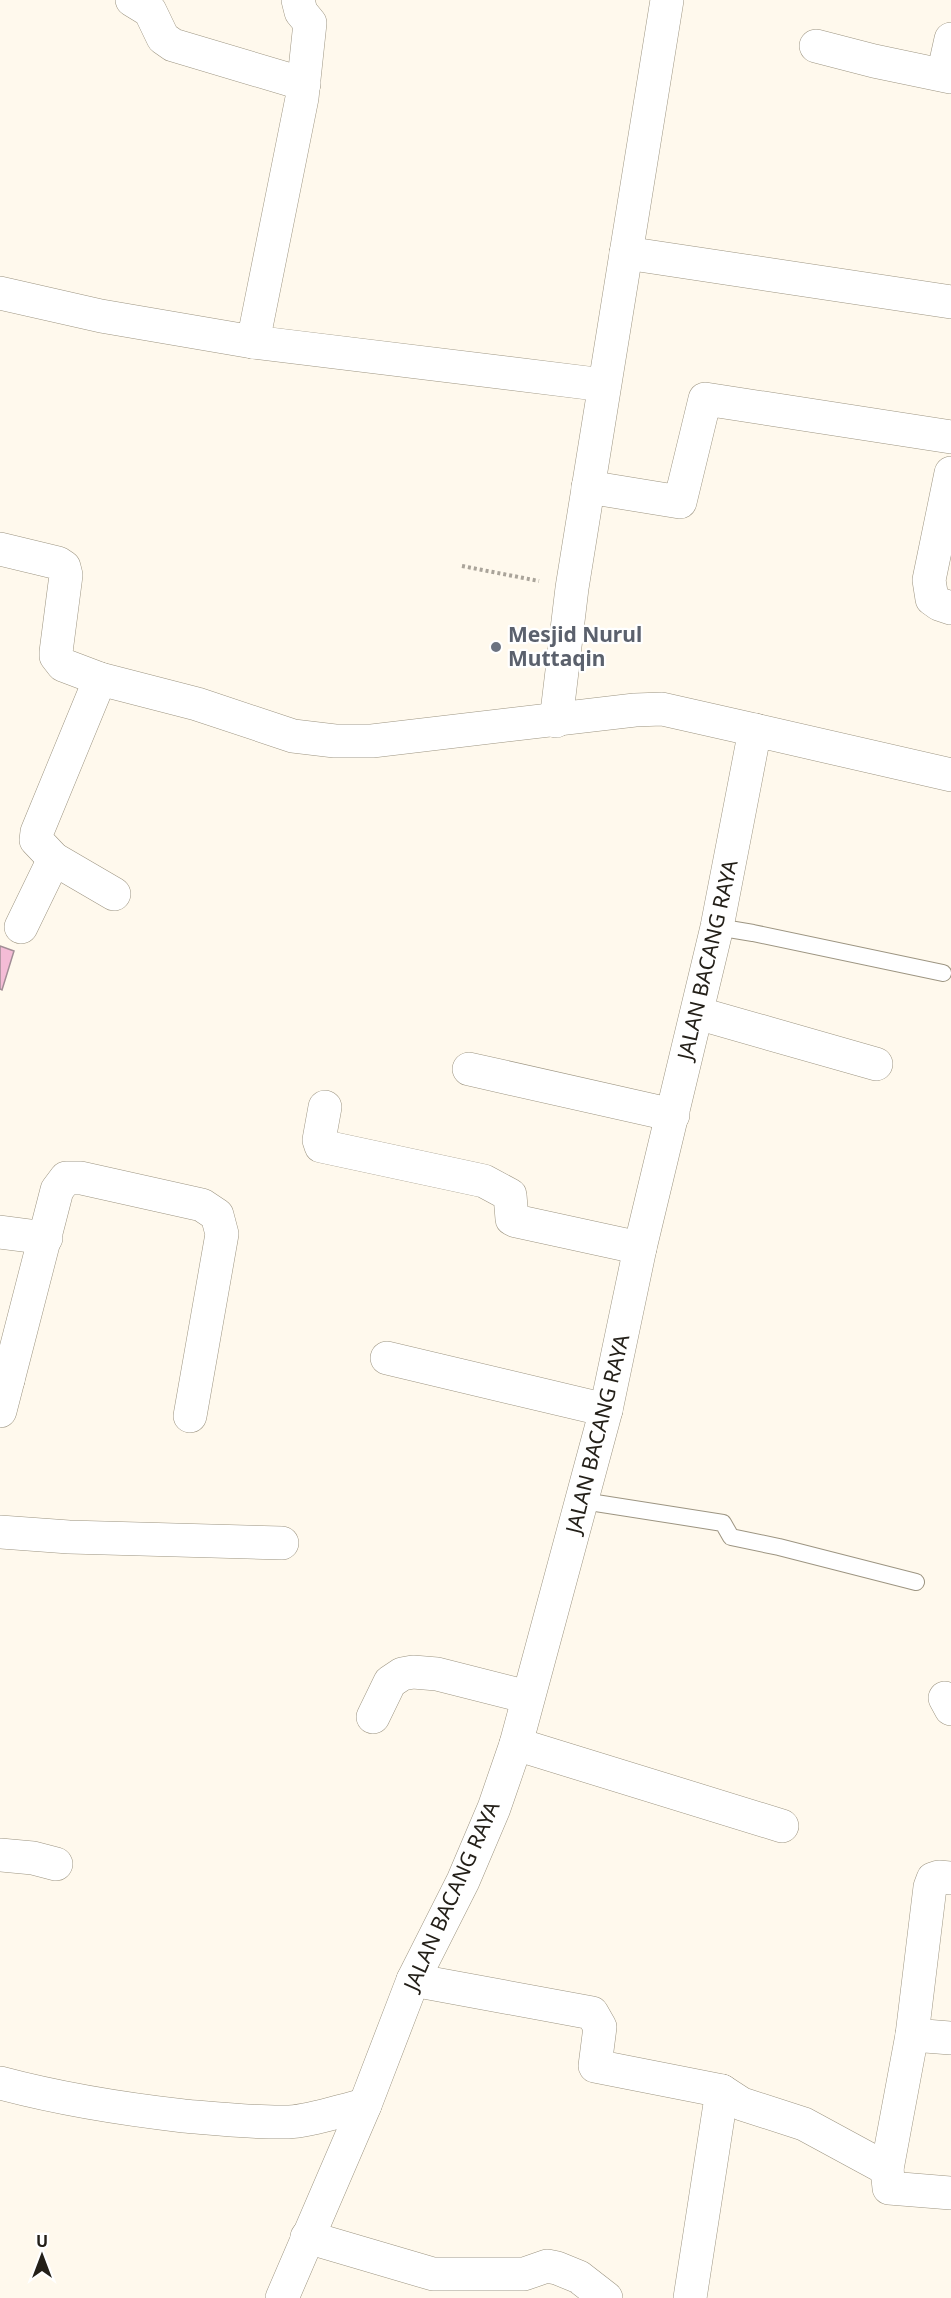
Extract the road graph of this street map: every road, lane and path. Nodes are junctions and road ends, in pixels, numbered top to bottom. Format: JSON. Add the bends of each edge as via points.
{"nodes":[{"id":1,"x":132,"y":0,"type":"edge"},
{"id":2,"x":298,"y":0,"type":"edge"},
{"id":3,"x":667,"y":0,"type":"edge"},
{"id":4,"x":951,"y":39,"type":"edge"},
{"id":5,"x":816,"y":46,"type":"dead end"},
{"id":6,"x":947,"y":76,"type":"edge"},
{"id":7,"x":304,"y":84,"type":"junction"},
{"id":8,"x":626,"y":253,"type":"junction"},
{"id":9,"x":0,"y":293,"type":"edge"},
{"id":10,"x":951,"y":302,"type":"edge"},
{"id":11,"x":253,"y":342,"type":"junction"},
{"id":12,"x":604,"y":385,"type":"junction"},
{"id":13,"x":951,"y":437,"type":"edge"},
{"id":14,"x":951,"y":473,"type":"edge"},
{"id":15,"x":588,"y":487,"type":"junction"},
{"id":16,"x":0,"y":549,"type":"edge"},
{"id":17,"x":462,"y":566,"type":"dead end"},
{"id":18,"x":572,"y":588,"type":"junction"},
{"id":19,"x":951,"y":608,"type":"edge"},
{"id":20,"x":100,"y":679,"type":"junction"},
{"id":21,"x":556,"y":721,"type":"junction"},
{"id":22,"x":755,"y":730,"type":"junction"},
{"id":23,"x":951,"y":775,"type":"edge"},
{"id":24,"x":54,"y":859,"type":"junction"},
{"id":25,"x":114,"y":894,"type":"dead end"},
{"id":26,"x":21,"y":927,"type":"dead end"},
{"id":27,"x":717,"y":927,"type":"junction"},
{"id":28,"x":943,"y":973,"type":"dead end"},
{"id":29,"x":697,"y":1013,"type":"junction"},
{"id":30,"x":876,"y":1064,"type":"dead end"},
{"id":31,"x":470,"y":1069,"type":"dead end"},
{"id":32,"x":325,"y":1107,"type":"dead end"},
{"id":33,"x":673,"y":1114,"type":"junction"},
{"id":34,"x":0,"y":1233,"type":"edge"},
{"id":35,"x":46,"y":1238,"type":"junction"},
{"id":36,"x":640,"y":1248,"type":"junction"},
{"id":37,"x":387,"y":1358,"type":"dead end"},
{"id":38,"x":4,"y":1379,"type":"edge"},
{"id":39,"x":606,"y":1410,"type":"junction"},
{"id":40,"x":0,"y":1412,"type":"edge"},
{"id":41,"x":190,"y":1416,"type":"dead end"},
{"id":42,"x":583,"y":1501,"type":"junction"},
{"id":43,"x":0,"y":1532,"type":"edge"},
{"id":44,"x":282,"y":1544,"type":"dead end"},
{"id":45,"x":916,"y":1582,"type":"dead end"},
{"id":46,"x":528,"y":1697,"type":"junction"},
{"id":47,"x":373,"y":1717,"type":"dead end"},
{"id":48,"x":516,"y":1744,"type":"junction"},
{"id":49,"x":782,"y":1826,"type":"dead end"},
{"id":50,"x":0,"y":1855,"type":"edge"},
{"id":51,"x":56,"y":1864,"type":"dead end"},
{"id":52,"x":945,"y":1877,"type":"edge"},
{"id":53,"x":413,"y":1980,"type":"junction"},
{"id":54,"x":912,"y":2035,"type":"junction"},
{"id":55,"x":951,"y":2038,"type":"edge"},
{"id":56,"x":0,"y":2083,"type":"edge"},
{"id":57,"x":722,"y":2091,"type":"junction"},
{"id":58,"x":365,"y":2105,"type":"junction"},
{"id":59,"x":887,"y":2169,"type":"junction"},
{"id":60,"x":951,"y":2193,"type":"edge"},
{"id":61,"x":307,"y":2237,"type":"junction"},
{"id":62,"x":282,"y":2298,"type":"edge"},
{"id":63,"x":606,"y":2298,"type":"edge"},
{"id":64,"x":690,"y":2298,"type":"edge"}],
"edges":[{"from":1,"to":7,"type":"street","via":[[150,11],[163,38],[172,45]]},
{"from":2,"to":7,"type":"street","via":[[301,12],[310,22]]},
{"from":3,"to":8,"type":"street"},
{"from":4,"to":6,"type":"street"},
{"from":5,"to":6,"type":"street"},
{"from":7,"to":11,"type":"street"},
{"from":8,"to":10,"type":"street"},
{"from":8,"to":12,"type":"street"},
{"from":9,"to":11,"type":"street","via":[[101,316]]},
{"from":11,"to":12,"type":"street"},
{"from":12,"to":15,"type":"street"},
{"from":13,"to":15,"type":"street","via":[[705,399],[680,502]]},
{"from":14,"to":19,"type":"street","via":[[929,580],[932,599]]},
{"from":15,"to":18,"type":"street"},
{"from":16,"to":20,"type":"street","via":[[64,567],[56,656],[63,665]]},
{"from":17,"to":18,"type":"path"},
{"from":18,"to":21,"type":"street"},
{"from":20,"to":21,"type":"street","via":[[197,704],[293,736],[335,741],[372,741]]},
{"from":20,"to":24,"type":"street","via":[[37,832],[36,840]]},
{"from":21,"to":22,"type":"street","via":[[662,709]]},
{"from":22,"to":23,"type":"street"},
{"from":22,"to":27,"type":"street","name":"JALAN BACANG RAYA"},
{"from":24,"to":25,"type":"street"},
{"from":24,"to":26,"type":"street"},
{"from":27,"to":28,"type":"lane"},
{"from":27,"to":29,"type":"street","name":"JALAN BACANG RAYA"},
{"from":29,"to":30,"type":"street"},
{"from":29,"to":33,"type":"street","name":"JALAN BACANG RAYA"},
{"from":31,"to":33,"type":"street"},
{"from":32,"to":36,"type":"street","via":[[321,1146],[484,1181],[510,1195],[512,1218],[516,1221]]},
{"from":33,"to":36,"type":"street","name":"JALAN BACANG RAYA"},
{"from":34,"to":35,"type":"street"},
{"from":35,"to":38,"type":"street"},
{"from":35,"to":41,"type":"street","via":[[57,1190],[66,1178],[202,1205],[217,1215],[222,1234]]},
{"from":36,"to":39,"type":"street","name":"JALAN BACANG RAYA"},
{"from":37,"to":39,"type":"street"},
{"from":38,"to":40,"type":"street"},
{"from":39,"to":42,"type":"street","name":"JALAN BACANG RAYA"},
{"from":42,"to":45,"type":"lane","via":[[723,1523],[731,1537]]},
{"from":42,"to":46,"type":"street","name":"JALAN BACANG RAYA"},
{"from":43,"to":44,"type":"street"},
{"from":46,"to":47,"type":"street","via":[[437,1674],[413,1672],[390,1682]]},
{"from":46,"to":48,"type":"street","name":"JALAN BACANG RAYA"},
{"from":48,"to":49,"type":"street"},
{"from":48,"to":53,"type":"street","name":"JALAN BACANG RAYA","via":[[463,1881]]},
{"from":50,"to":51,"type":"street"},
{"from":52,"to":54,"type":"street","via":[[933,1879],[930,1887]]},
{"from":53,"to":57,"type":"street","via":[[592,2013],[600,2027],[595,2066]]},
{"from":53,"to":58,"type":"street","name":"JALAN BACANG RAYA"},
{"from":54,"to":55,"type":"street"},
{"from":54,"to":59,"type":"street"},
{"from":56,"to":58,"type":"street","via":[[145,2112],[221,2119],[291,2122]]},
{"from":57,"to":59,"type":"street","via":[[742,2104],[804,2124]]},
{"from":57,"to":64,"type":"street"},
{"from":58,"to":61,"type":"street","name":"JALAN BACANG RAYA"},
{"from":59,"to":60,"type":"street","via":[[889,2188]]},
{"from":61,"to":62,"type":"street","name":"JALAN BACANG RAYA"},
{"from":61,"to":63,"type":"street","via":[[433,2274],[524,2274],[548,2266],[579,2277]]}]}
